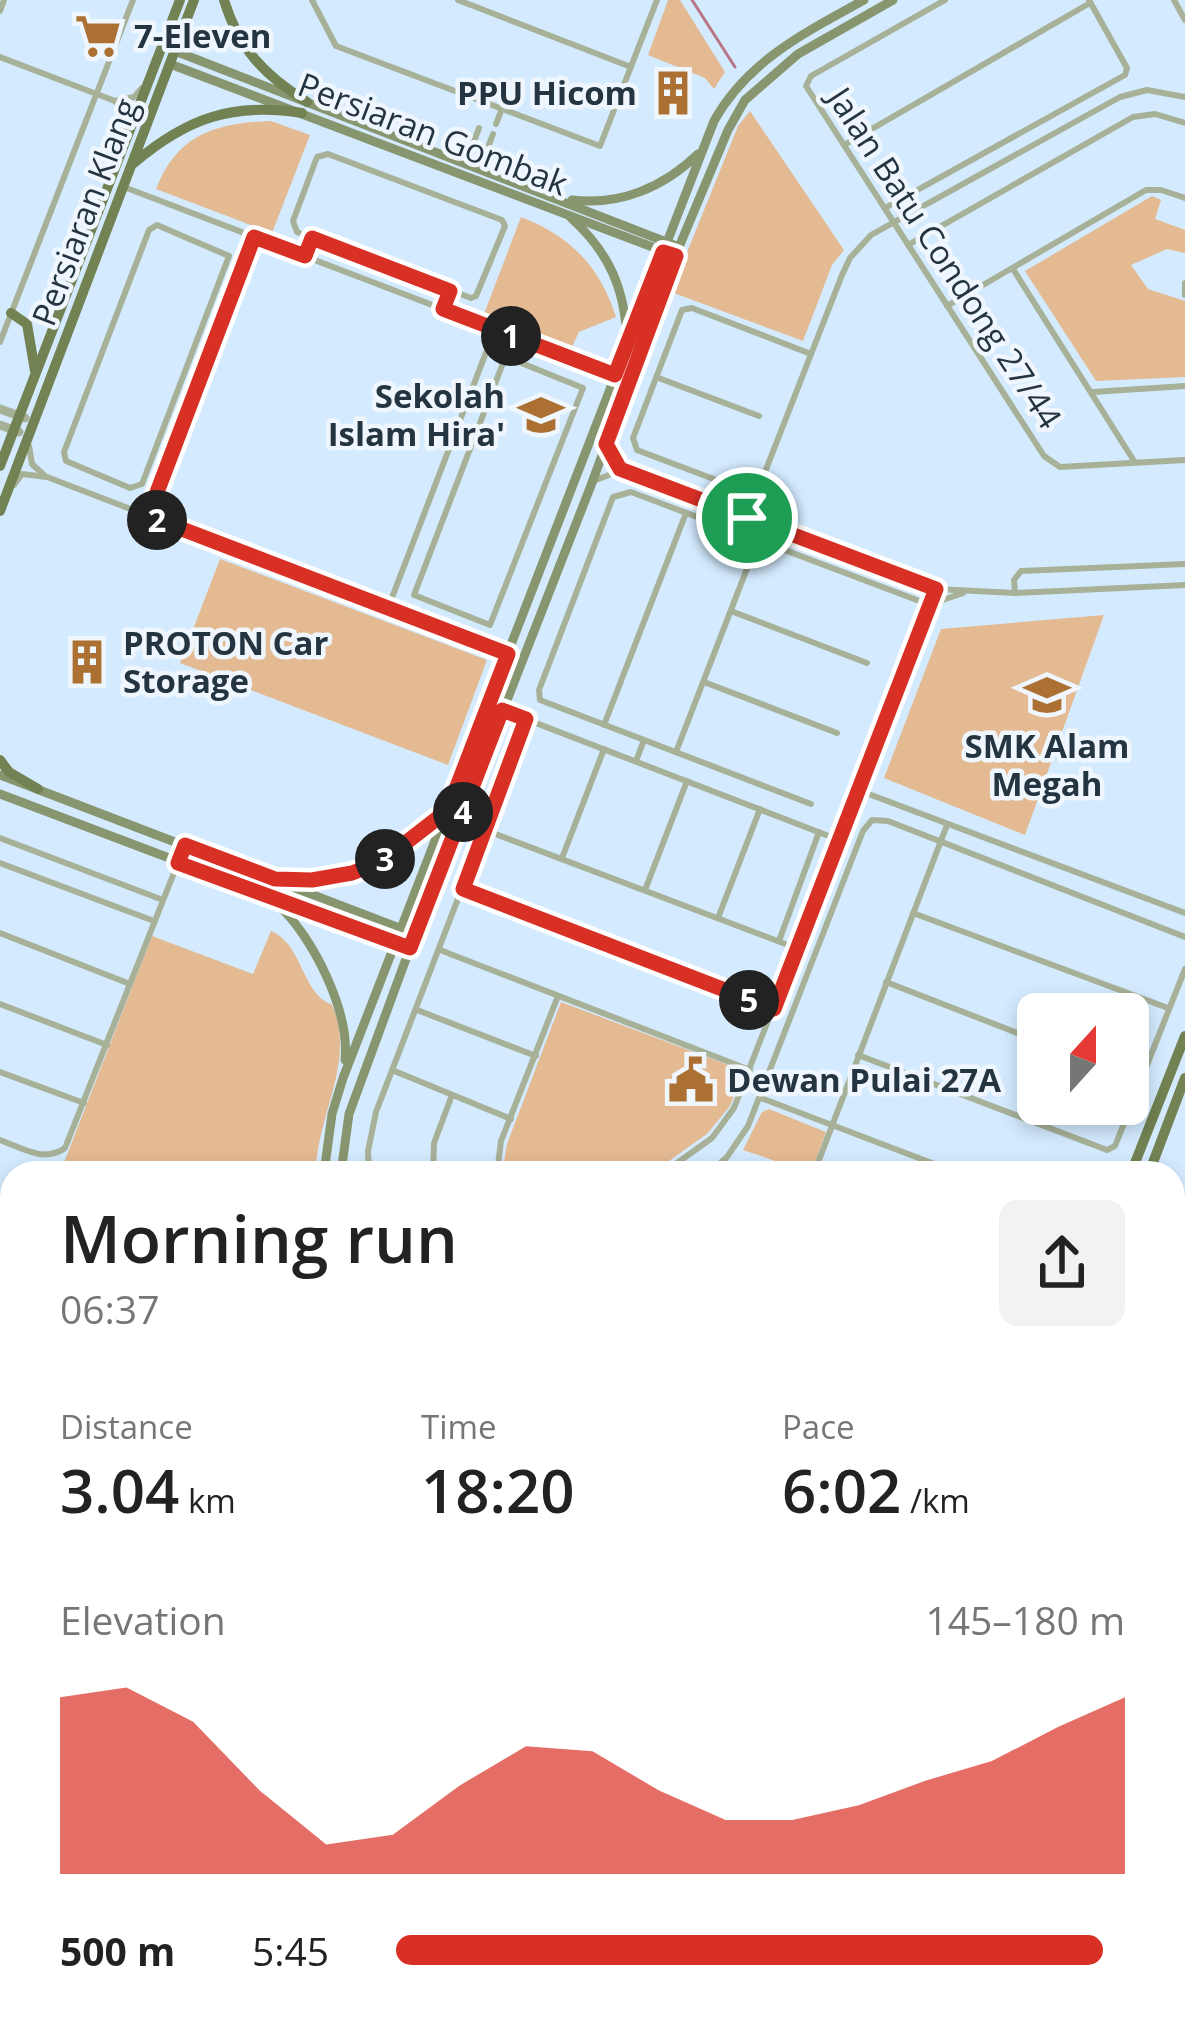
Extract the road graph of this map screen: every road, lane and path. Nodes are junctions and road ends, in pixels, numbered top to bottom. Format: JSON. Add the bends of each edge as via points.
{"nodes":[{"id":1,"x":4,"y":0,"type":"edge"},
{"id":2,"x":133,"y":0,"type":"edge"},
{"id":3,"x":180,"y":0,"type":"edge"},
{"id":4,"x":194,"y":0,"type":"edge"},
{"id":5,"x":224,"y":0,"type":"edge"},
{"id":6,"x":312,"y":0,"type":"edge"},
{"id":7,"x":458,"y":0,"type":"edge"},
{"id":8,"x":657,"y":0,"type":"edge"},
{"id":9,"x":864,"y":0,"type":"edge"},
{"id":10,"x":893,"y":0,"type":"edge"},
{"id":11,"x":945,"y":0,"type":"edge"},
{"id":12,"x":1174,"y":0,"type":"edge"},
{"id":13,"x":1089,"y":1,"type":"edge"},
{"id":14,"x":0,"y":11,"type":"edge"},
{"id":15,"x":1185,"y":20,"type":"edge"},
{"id":16,"x":0,"y":57,"type":"edge"},
{"id":17,"x":172,"y":57,"type":"junction"},
{"id":18,"x":631,"y":67,"type":"junction"},
{"id":19,"x":152,"y":75,"type":"junction"},
{"id":20,"x":97,"y":94,"type":"junction"},
{"id":21,"x":1185,"y":97,"type":"edge"},
{"id":22,"x":115,"y":101,"type":"junction"},
{"id":23,"x":304,"y":107,"type":"junction"},
{"id":24,"x":501,"y":111,"type":"junction"},
{"id":25,"x":1185,"y":123,"type":"edge"},
{"id":26,"x":479,"y":128,"type":"dead end"},
{"id":27,"x":844,"y":145,"type":"junction"},
{"id":28,"x":702,"y":152,"type":"junction"},
{"id":29,"x":125,"y":163,"type":"junction"},
{"id":30,"x":466,"y":163,"type":"junction"},
{"id":31,"x":480,"y":168,"type":"junction"},
{"id":32,"x":124,"y":187,"type":"junction"},
{"id":33,"x":555,"y":197,"type":"junction"},
{"id":34,"x":1185,"y":197,"type":"edge"},
{"id":35,"x":885,"y":208,"type":"junction"},
{"id":36,"x":567,"y":214,"type":"junction"},
{"id":37,"x":895,"y":224,"type":"junction"},
{"id":38,"x":254,"y":237,"type":"junction"},
{"id":39,"x":312,"y":238,"type":"junction"},
{"id":40,"x":908,"y":245,"type":"junction"},
{"id":41,"x":665,"y":247,"type":"junction"},
{"id":42,"x":678,"y":251,"type":"junction"},
{"id":43,"x":305,"y":256,"type":"junction"},
{"id":44,"x":1013,"y":268,"type":"junction"},
{"id":45,"x":1185,"y":283,"type":"edge"},
{"id":46,"x":450,"y":291,"type":"junction"},
{"id":47,"x":1185,"y":295,"type":"edge"},
{"id":48,"x":947,"y":306,"type":"junction"},
{"id":49,"x":443,"y":309,"type":"junction"},
{"id":50,"x":11,"y":313,"type":"junction"},
{"id":51,"x":205,"y":322,"type":"junction"},
{"id":52,"x":220,"y":328,"type":"junction"},
{"id":53,"x":494,"y":329,"type":"junction"},
{"id":54,"x":0,"y":342,"type":"edge"},
{"id":55,"x":627,"y":345,"type":"junction"},
{"id":56,"x":811,"y":354,"type":"junction"},
{"id":57,"x":35,"y":375,"type":"junction"},
{"id":58,"x":615,"y":375,"type":"junction"},
{"id":59,"x":656,"y":377,"type":"junction"},
{"id":60,"x":1185,"y":386,"type":"edge"},
{"id":61,"x":1093,"y":392,"type":"junction"},
{"id":62,"x":0,"y":409,"type":"edge"},
{"id":63,"x":19,"y":416,"type":"junction"},
{"id":64,"x":758,"y":416,"type":"dead end"},
{"id":65,"x":167,"y":421,"type":"junction"},
{"id":66,"x":459,"y":421,"type":"junction"},
{"id":67,"x":35,"y":422,"type":"junction"},
{"id":68,"x":0,"y":425,"type":"edge"},
{"id":69,"x":182,"y":427,"type":"junction"},
{"id":70,"x":477,"y":428,"type":"junction"},
{"id":71,"x":14,"y":430,"type":"junction"},
{"id":72,"x":29,"y":439,"type":"junction"},
{"id":73,"x":606,"y":444,"type":"junction"},
{"id":74,"x":1185,"y":460,"type":"edge"},
{"id":75,"x":1134,"y":461,"type":"junction"},
{"id":76,"x":0,"y":466,"type":"edge"},
{"id":77,"x":626,"y":474,"type":"junction"},
{"id":78,"x":47,"y":478,"type":"junction"},
{"id":79,"x":590,"y":488,"type":"junction"},
{"id":80,"x":756,"y":495,"type":"junction"},
{"id":81,"x":3,"y":504,"type":"edge"},
{"id":82,"x":686,"y":513,"type":"junction"},
{"id":83,"x":148,"y":516,"type":"junction"},
{"id":84,"x":747,"y":518,"type":"junction"},
{"id":85,"x":422,"y":519,"type":"junction"},
{"id":86,"x":440,"y":526,"type":"junction"},
{"id":87,"x":758,"y":540,"type":"junction"},
{"id":88,"x":1185,"y":563,"type":"edge"},
{"id":89,"x":1185,"y":585,"type":"edge"},
{"id":90,"x":936,"y":589,"type":"junction"},
{"id":91,"x":967,"y":592,"type":"junction"},
{"id":92,"x":1015,"y":593,"type":"junction"},
{"id":93,"x":930,"y":605,"type":"junction"},
{"id":94,"x":388,"y":608,"type":"junction"},
{"id":95,"x":454,"y":611,"type":"junction"},
{"id":96,"x":731,"y":611,"type":"junction"},
{"id":97,"x":926,"y":615,"type":"junction"},
{"id":98,"x":446,"y":630,"type":"junction"},
{"id":99,"x":508,"y":654,"type":"junction"},
{"id":100,"x":522,"y":659,"type":"junction"},
{"id":101,"x":867,"y":663,"type":"dead end"},
{"id":102,"x":704,"y":682,"type":"junction"},
{"id":103,"x":502,"y":710,"type":"junction"},
{"id":104,"x":526,"y":719,"type":"junction"},
{"id":105,"x":604,"y":725,"type":"junction"},
{"id":106,"x":837,"y":733,"type":"dead end"},
{"id":107,"x":644,"y":740,"type":"junction"},
{"id":108,"x":604,"y":749,"type":"junction"},
{"id":109,"x":676,"y":752,"type":"junction"},
{"id":110,"x":0,"y":760,"type":"edge"},
{"id":111,"x":636,"y":761,"type":"junction"},
{"id":112,"x":0,"y":775,"type":"edge"},
{"id":113,"x":687,"y":781,"type":"junction"},
{"id":114,"x":38,"y":789,"type":"junction"},
{"id":115,"x":858,"y":790,"type":"junction"},
{"id":116,"x":0,"y":794,"type":"edge"},
{"id":117,"x":811,"y":804,"type":"dead end"},
{"id":118,"x":760,"y":809,"type":"junction"},
{"id":119,"x":448,"y":810,"type":"junction"},
{"id":120,"x":947,"y":825,"type":"junction"},
{"id":121,"x":485,"y":830,"type":"junction"},
{"id":122,"x":819,"y":832,"type":"junction"},
{"id":123,"x":0,"y":838,"type":"edge"},
{"id":124,"x":839,"y":840,"type":"junction"},
{"id":125,"x":941,"y":841,"type":"junction"},
{"id":126,"x":185,"y":845,"type":"junction"},
{"id":127,"x":562,"y":859,"type":"junction"},
{"id":128,"x":0,"y":863,"type":"edge"},
{"id":129,"x":178,"y":863,"type":"junction"},
{"id":130,"x":275,"y":879,"type":"junction"},
{"id":131,"x":463,"y":889,"type":"junction"},
{"id":132,"x":645,"y":891,"type":"junction"},
{"id":133,"x":267,"y":896,"type":"junction"},
{"id":134,"x":164,"y":900,"type":"junction"},
{"id":135,"x":914,"y":913,"type":"junction"},
{"id":136,"x":1185,"y":913,"type":"edge"},
{"id":137,"x":717,"y":918,"type":"junction"},
{"id":138,"x":155,"y":922,"type":"junction"},
{"id":139,"x":402,"y":929,"type":"junction"},
{"id":140,"x":0,"y":933,"type":"edge"},
{"id":141,"x":416,"y":934,"type":"junction"},
{"id":142,"x":1182,"y":935,"type":"edge"},
{"id":143,"x":779,"y":942,"type":"junction"},
{"id":144,"x":396,"y":944,"type":"junction"},
{"id":145,"x":410,"y":948,"type":"junction"},
{"id":146,"x":797,"y":949,"type":"junction"},
{"id":147,"x":440,"y":950,"type":"junction"},
{"id":148,"x":1185,"y":969,"type":"edge"},
{"id":149,"x":886,"y":982,"type":"junction"},
{"id":150,"x":130,"y":984,"type":"junction"},
{"id":151,"x":559,"y":996,"type":"junction"},
{"id":152,"x":0,"y":1004,"type":"edge"},
{"id":153,"x":1168,"y":1008,"type":"junction"},
{"id":154,"x":774,"y":1009,"type":"junction"},
{"id":155,"x":417,"y":1010,"type":"junction"},
{"id":156,"x":1017,"y":1033,"type":"edge"},
{"id":157,"x":1185,"y":1036,"type":"edge"},
{"id":158,"x":106,"y":1045,"type":"junction"},
{"id":159,"x":859,"y":1055,"type":"junction"},
{"id":160,"x":536,"y":1056,"type":"junction"},
{"id":161,"x":1149,"y":1059,"type":"edge"},
{"id":162,"x":392,"y":1070,"type":"junction"},
{"id":163,"x":750,"y":1070,"type":"junction"},
{"id":164,"x":0,"y":1072,"type":"edge"},
{"id":165,"x":343,"y":1078,"type":"junction"},
{"id":166,"x":1185,"y":1078,"type":"edge"},
{"id":167,"x":452,"y":1095,"type":"junction"},
{"id":168,"x":761,"y":1098,"type":"junction"},
{"id":169,"x":84,"y":1103,"type":"junction"},
{"id":170,"x":1017,"y":1116,"type":"edge"},
{"id":171,"x":511,"y":1119,"type":"junction"},
{"id":172,"x":832,"y":1124,"type":"junction"},
{"id":173,"x":1042,"y":1125,"type":"edge"},
{"id":174,"x":1123,"y":1125,"type":"edge"},
{"id":175,"x":0,"y":1140,"type":"edge"},
{"id":176,"x":326,"y":1161,"type":"edge"},
{"id":177,"x":343,"y":1161,"type":"edge"},
{"id":178,"x":368,"y":1161,"type":"edge"},
{"id":179,"x":433,"y":1161,"type":"edge"},
{"id":180,"x":499,"y":1161,"type":"edge"},
{"id":181,"x":680,"y":1161,"type":"edge"},
{"id":182,"x":722,"y":1161,"type":"edge"},
{"id":183,"x":818,"y":1161,"type":"edge"},
{"id":184,"x":927,"y":1161,"type":"edge"},
{"id":185,"x":1136,"y":1161,"type":"edge"},
{"id":186,"x":1154,"y":1161,"type":"edge"}],
"edges":[{"from":1,"to":14,"type":"street"},
{"from":2,"to":20,"type":"street"},
{"from":3,"to":19,"type":"main road","name":"Persiaran Klang"},
{"from":4,"to":17,"type":"main road","name":"Persiaran Klang"},
{"from":5,"to":23,"type":"main road","via":[[252,59]]},
{"from":6,"to":24,"type":"street","via":[[336,46]]},
{"from":7,"to":18,"type":"street"},
{"from":8,"to":18,"type":"street"},
{"from":9,"to":28,"type":"main road","via":[[751,72],[722,106]]},
{"from":10,"to":42,"type":"main road","via":[[798,54],[745,100]]},
{"from":11,"to":27,"type":"street","name":"Jalan Batu Condong 27/44","via":[[811,76],[806,86]]},
{"from":12,"to":15,"type":"street"},
{"from":13,"to":27,"type":"street"},
{"from":13,"to":35,"type":"street","via":[[1125,75]]},
{"from":16,"to":20,"type":"street"},
{"from":17,"to":23,"type":"main road","name":"Persiaran Gombak"},
{"from":17,"to":29,"type":"main road","name":"Persiaran Klang"},
{"from":18,"to":24,"type":"street","via":[[599,146]]},
{"from":19,"to":22,"type":"street","via":[[134,97]]},
{"from":19,"to":29,"type":"main road","name":"Persiaran Klang"},
{"from":20,"to":22,"type":"street"},
{"from":20,"to":50,"type":"street"},
{"from":21,"to":37,"type":"street","via":[[1147,90],[1120,97]]},
{"from":22,"to":29,"type":"street","via":[[124,113]]},
{"from":23,"to":29,"type":"main road","via":[[218,115]]},
{"from":23,"to":30,"type":"main road","name":"Persiaran Gombak"},
{"from":23,"to":36,"type":"main road","name":"Persiaran Gombak"},
{"from":24,"to":31,"type":"street"},
{"from":25,"to":40,"type":"street","via":[[1133,117]]},
{"from":26,"to":30,"type":"street"},
{"from":27,"to":35,"type":"street","name":"Jalan Batu Condong 27/44"},
{"from":28,"to":33,"type":"main road","via":[[634,194]]},
{"from":28,"to":41,"type":"main road"},
{"from":29,"to":32,"type":"main road","name":"Persiaran Klang"},
{"from":29,"to":57,"type":"main road","name":"Persiaran Klang"},
{"from":30,"to":31,"type":"main road","name":"Persiaran Gombak"},
{"from":31,"to":33,"type":"main road","name":"Persiaran Gombak"},
{"from":32,"to":38,"type":"street"},
{"from":32,"to":67,"type":"main road","name":"Persiaran Klang"},
{"from":33,"to":41,"type":"main road","name":"Persiaran Gombak"},
{"from":34,"to":44,"type":"street","via":[[1146,190]]},
{"from":35,"to":37,"type":"street","name":"Jalan Batu Condong 27/44"},
{"from":36,"to":41,"type":"main road","name":"Persiaran Gombak"},
{"from":36,"to":55,"type":"main road","via":[[618,282]]},
{"from":37,"to":40,"type":"street","name":"Jalan Batu Condong 27/44"},
{"from":37,"to":56,"type":"street","via":[[850,258]]},
{"from":38,"to":43,"type":"street"},
{"from":38,"to":52,"type":"street"},
{"from":39,"to":43,"type":"street"},
{"from":39,"to":46,"type":"street"},
{"from":39,"to":46,"type":"street","via":[[294,227],[317,158],[328,154],[502,220],[476,296]]},
{"from":40,"to":48,"type":"street","name":"Jalan Batu Condong 27/44"},
{"from":41,"to":42,"type":"main road","name":"Persiaran Gombak"},
{"from":41,"to":55,"type":"main road"},
{"from":42,"to":73,"type":"main road"},
{"from":43,"to":49,"type":"street"},
{"from":44,"to":48,"type":"street"},
{"from":44,"to":61,"type":"street"},
{"from":45,"to":47,"type":"street"},
{"from":46,"to":49,"type":"street"},
{"from":48,"to":75,"type":"street","name":"Jalan Batu Condong 27/44","via":[[1044,456],[1060,466]]},
{"from":49,"to":53,"type":"street"},
{"from":50,"to":54,"type":"street"},
{"from":50,"to":57,"type":"main road","via":[[27,324]]},
{"from":51,"to":52,"type":"street"},
{"from":51,"to":65,"type":"street"},
{"from":51,"to":65,"type":"street","via":[[229,256],[152,226],[64,457],[139,487]]},
{"from":52,"to":69,"type":"street"},
{"from":53,"to":58,"type":"street"},
{"from":53,"to":66,"type":"street"},
{"from":55,"to":58,"type":"main road"},
{"from":56,"to":59,"type":"street","via":[[692,308],[682,310]]},
{"from":56,"to":80,"type":"street"},
{"from":57,"to":63,"type":"main road","name":"Persiaran Klang"},
{"from":58,"to":99,"type":"main road"},
{"from":59,"to":64,"type":"street"},
{"from":59,"to":80,"type":"street","via":[[633,438],[637,450]]},
{"from":60,"to":61,"type":"street"},
{"from":61,"to":75,"type":"street"},
{"from":62,"to":63,"type":"street"},
{"from":63,"to":67,"type":"street"},
{"from":63,"to":71,"type":"main road","name":"Persiaran Klang"},
{"from":65,"to":69,"type":"street"},
{"from":66,"to":70,"type":"street"},
{"from":66,"to":85,"type":"street"},
{"from":67,"to":72,"type":"main road","name":"Persiaran Klang"},
{"from":68,"to":71,"type":"street"},
{"from":69,"to":83,"type":"street"},
{"from":70,"to":86,"type":"street"},
{"from":70,"to":95,"type":"street","via":[[509,358],[583,388],[493,624]]},
{"from":71,"to":72,"type":"street"},
{"from":71,"to":76,"type":"main road","name":"Persiaran Klang"},
{"from":72,"to":78,"type":"street","via":[[32,464]]},
{"from":72,"to":81,"type":"main road","name":"Persiaran Klang"},
{"from":73,"to":77,"type":"street"},
{"from":73,"to":79,"type":"main road"},
{"from":74,"to":75,"type":"street"},
{"from":77,"to":79,"type":"street","via":[[599,477]]},
{"from":77,"to":84,"type":"street"},
{"from":78,"to":81,"type":"street","via":[[22,474]]},
{"from":78,"to":83,"type":"street"},
{"from":79,"to":100,"type":"main road"},
{"from":80,"to":84,"type":"street"},
{"from":82,"to":87,"type":"street"},
{"from":82,"to":105,"type":"street"},
{"from":82,"to":105,"type":"street","via":[[631,492],[613,497],[539,690],[540,700]]},
{"from":83,"to":94,"type":"street"},
{"from":84,"to":90,"type":"street"},
{"from":85,"to":86,"type":"street"},
{"from":85,"to":94,"type":"street"},
{"from":86,"to":95,"type":"street","via":[[416,598]]},
{"from":87,"to":93,"type":"street"},
{"from":87,"to":96,"type":"street"},
{"from":88,"to":92,"type":"street","via":[[1021,571]]},
{"from":89,"to":92,"type":"street"},
{"from":90,"to":91,"type":"street"},
{"from":90,"to":93,"type":"street"},
{"from":91,"to":92,"type":"street"},
{"from":91,"to":97,"type":"street"},
{"from":93,"to":97,"type":"street"},
{"from":94,"to":98,"type":"street"},
{"from":95,"to":98,"type":"street"},
{"from":96,"to":101,"type":"street"},
{"from":96,"to":102,"type":"street"},
{"from":97,"to":115,"type":"street"},
{"from":98,"to":99,"type":"street"},
{"from":99,"to":100,"type":"street"},
{"from":99,"to":119,"type":"main road"},
{"from":100,"to":103,"type":"main road"},
{"from":102,"to":106,"type":"street"},
{"from":102,"to":109,"type":"street"},
{"from":103,"to":104,"type":"street"},
{"from":103,"to":141,"type":"main road"},
{"from":104,"to":108,"type":"street"},
{"from":104,"to":121,"type":"street"},
{"from":105,"to":107,"type":"street"},
{"from":107,"to":109,"type":"street"},
{"from":107,"to":111,"type":"street"},
{"from":108,"to":111,"type":"street"},
{"from":108,"to":127,"type":"street"},
{"from":109,"to":117,"type":"street"},
{"from":110,"to":114,"type":"main road"},
{"from":111,"to":113,"type":"street"},
{"from":112,"to":114,"type":"main road"},
{"from":113,"to":118,"type":"street"},
{"from":113,"to":132,"type":"street"},
{"from":114,"to":126,"type":"main road"},
{"from":115,"to":120,"type":"street"},
{"from":115,"to":124,"type":"street"},
{"from":116,"to":129,"type":"main road"},
{"from":118,"to":122,"type":"street"},
{"from":118,"to":137,"type":"street"},
{"from":119,"to":130,"type":"main road","via":[[367,868]]},
{"from":119,"to":139,"type":"main road"},
{"from":120,"to":125,"type":"street"},
{"from":120,"to":136,"type":"street"},
{"from":121,"to":127,"type":"street"},
{"from":121,"to":131,"type":"street"},
{"from":122,"to":124,"type":"street"},
{"from":122,"to":143,"type":"street"},
{"from":123,"to":134,"type":"street"},
{"from":124,"to":146,"type":"street"},
{"from":125,"to":135,"type":"street"},
{"from":125,"to":142,"type":"street"},
{"from":125,"to":168,"type":"street","via":[[880,818],[867,824]]},
{"from":126,"to":129,"type":"street"},
{"from":126,"to":130,"type":"main road"},
{"from":127,"to":132,"type":"street"},
{"from":128,"to":138,"type":"street"},
{"from":129,"to":133,"type":"main road"},
{"from":129,"to":134,"type":"street"},
{"from":130,"to":139,"type":"main road"},
{"from":131,"to":147,"type":"street"},
{"from":131,"to":154,"type":"street"},
{"from":132,"to":137,"type":"street"},
{"from":133,"to":144,"type":"main road"},
{"from":133,"to":165,"type":"main road","via":[[290,918],[330,986],[345,1031]]},
{"from":134,"to":138,"type":"street"},
{"from":135,"to":149,"type":"street"},
{"from":135,"to":153,"type":"street"},
{"from":137,"to":143,"type":"street"},
{"from":138,"to":150,"type":"street"},
{"from":139,"to":141,"type":"main road"},
{"from":139,"to":144,"type":"main road"},
{"from":140,"to":150,"type":"street"},
{"from":141,"to":145,"type":"main road"},
{"from":143,"to":146,"type":"street"},
{"from":144,"to":145,"type":"main road"},
{"from":144,"to":165,"type":"main road"},
{"from":145,"to":177,"type":"main road","via":[[350,1114]]},
{"from":146,"to":154,"type":"street"},
{"from":147,"to":151,"type":"street"},
{"from":147,"to":155,"type":"street"},
{"from":148,"to":153,"type":"street"},
{"from":149,"to":156,"type":"street"},
{"from":149,"to":159,"type":"street"},
{"from":150,"to":158,"type":"street"},
{"from":151,"to":160,"type":"street"},
{"from":151,"to":163,"type":"street"},
{"from":152,"to":158,"type":"street"},
{"from":153,"to":161,"type":"street"},
{"from":154,"to":163,"type":"street"},
{"from":155,"to":160,"type":"street"},
{"from":155,"to":162,"type":"street"},
{"from":157,"to":185,"type":"main road"},
{"from":158,"to":169,"type":"street"},
{"from":159,"to":170,"type":"street"},
{"from":159,"to":172,"type":"street"},
{"from":160,"to":171,"type":"street"},
{"from":162,"to":167,"type":"street"},
{"from":162,"to":178,"type":"street"},
{"from":163,"to":181,"type":"street","via":[[712,1138]]},
{"from":164,"to":169,"type":"street"},
{"from":165,"to":176,"type":"main road"},
{"from":166,"to":186,"type":"main road"},
{"from":167,"to":171,"type":"street"},
{"from":167,"to":179,"type":"street"},
{"from":168,"to":172,"type":"street"},
{"from":168,"to":182,"type":"street"},
{"from":169,"to":175,"type":"street","via":[[56,1155]]},
{"from":171,"to":180,"type":"street"},
{"from":172,"to":183,"type":"street"},
{"from":172,"to":184,"type":"street"},
{"from":173,"to":174,"type":"street","via":[[1107,1150]]}]}
